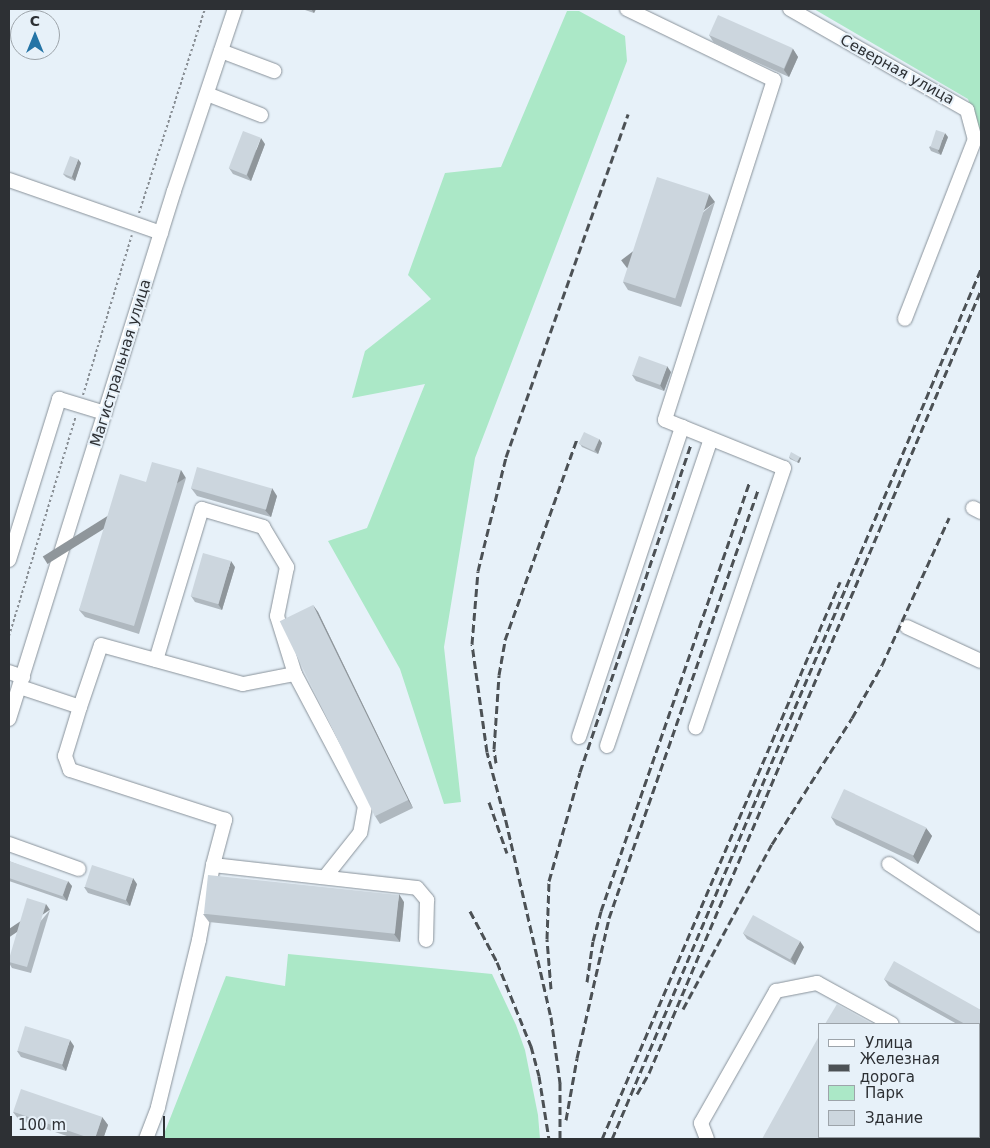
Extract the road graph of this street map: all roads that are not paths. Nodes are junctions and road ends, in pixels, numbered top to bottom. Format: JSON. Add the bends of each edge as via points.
{"nodes":[{"id":1,"x":235,"y":9,"type":"edge"},
{"id":2,"x":627,"y":9,"type":"edge"},
{"id":3,"x":790,"y":9,"type":"edge"},
{"id":4,"x":221,"y":51,"type":"junction"},
{"id":5,"x":274,"y":71,"type":"dead end"},
{"id":6,"x":207,"y":94,"type":"junction"},
{"id":7,"x":261,"y":115,"type":"dead end"},
{"id":8,"x":9,"y":180,"type":"edge"},
{"id":9,"x":161,"y":233,"type":"junction"},
{"id":10,"x":905,"y":319,"type":"dead end"},
{"id":11,"x":106,"y":413,"type":"junction"},
{"id":12,"x":682,"y":427,"type":"junction"},
{"id":13,"x":711,"y":439,"type":"junction"},
{"id":14,"x":9,"y":560,"type":"edge"},
{"id":15,"x":907,"y":627,"type":"dead end"},
{"id":16,"x":156,"y":660,"type":"junction"},
{"id":17,"x":981,"y":661,"type":"edge"},
{"id":18,"x":9,"y":672,"type":"edge"},
{"id":19,"x":294,"y":674,"type":"junction"},
{"id":20,"x":21,"y":682,"type":"junction"},
{"id":21,"x":80,"y":707,"type":"junction"},
{"id":22,"x":9,"y":719,"type":"edge"},
{"id":23,"x":696,"y":727,"type":"dead end"},
{"id":24,"x":579,"y":737,"type":"dead end"},
{"id":25,"x":607,"y":746,"type":"dead end"},
{"id":26,"x":9,"y":844,"type":"edge"},
{"id":27,"x":213,"y":864,"type":"junction"},
{"id":28,"x":889,"y":864,"type":"dead end"},
{"id":29,"x":79,"y":868,"type":"dead end"},
{"id":30,"x":325,"y":877,"type":"junction"},
{"id":31,"x":981,"y":925,"type":"edge"},
{"id":32,"x":426,"y":940,"type":"dead end"},
{"id":33,"x":890,"y":1023,"type":"edge"},
{"id":34,"x":146,"y":1139,"type":"edge"},
{"id":35,"x":707,"y":1139,"type":"edge"}],
"edges":[{"from":1,"to":4,"type":"street","name":"Магистральная улица"},
{"from":2,"to":12,"type":"street","via":[[774,80],[665,420]]},
{"from":3,"to":10,"type":"street","name":"Северная улица","via":[[967,110],[975,139]]},
{"from":4,"to":5,"type":"street"},
{"from":4,"to":6,"type":"street","name":"Магистральная улица"},
{"from":6,"to":7,"type":"street"},
{"from":6,"to":9,"type":"street","name":"Магистральная улица"},
{"from":8,"to":9,"type":"street"},
{"from":9,"to":11,"type":"street","name":"Магистральная улица"},
{"from":11,"to":14,"type":"street","via":[[58,399]]},
{"from":11,"to":20,"type":"street","name":"Магистральная улица"},
{"from":12,"to":13,"type":"street"},
{"from":12,"to":24,"type":"street"},
{"from":13,"to":23,"type":"street","via":[[784,468]]},
{"from":13,"to":25,"type":"street"},
{"from":15,"to":17,"type":"street"},
{"from":16,"to":19,"type":"street","via":[[243,684]]},
{"from":16,"to":19,"type":"street","via":[[202,509],[263,527],[287,567],[277,616]]},
{"from":16,"to":21,"type":"street","via":[[101,645]]},
{"from":18,"to":20,"type":"street"},
{"from":19,"to":30,"type":"street","via":[[365,806],[360,833]]},
{"from":20,"to":21,"type":"street"},
{"from":20,"to":22,"type":"street","name":"Магистральная улица"},
{"from":21,"to":27,"type":"street","via":[[65,756],[70,770],[225,820]]},
{"from":26,"to":29,"type":"street"},
{"from":27,"to":30,"type":"street"},
{"from":27,"to":34,"type":"street","via":[[181,1014],[158,1107]]},
{"from":28,"to":31,"type":"street"},
{"from":30,"to":32,"type":"street","via":[[417,888],[427,900]]},
{"from":33,"to":35,"type":"street","via":[[817,983],[776,991],[701,1123]]}]}
